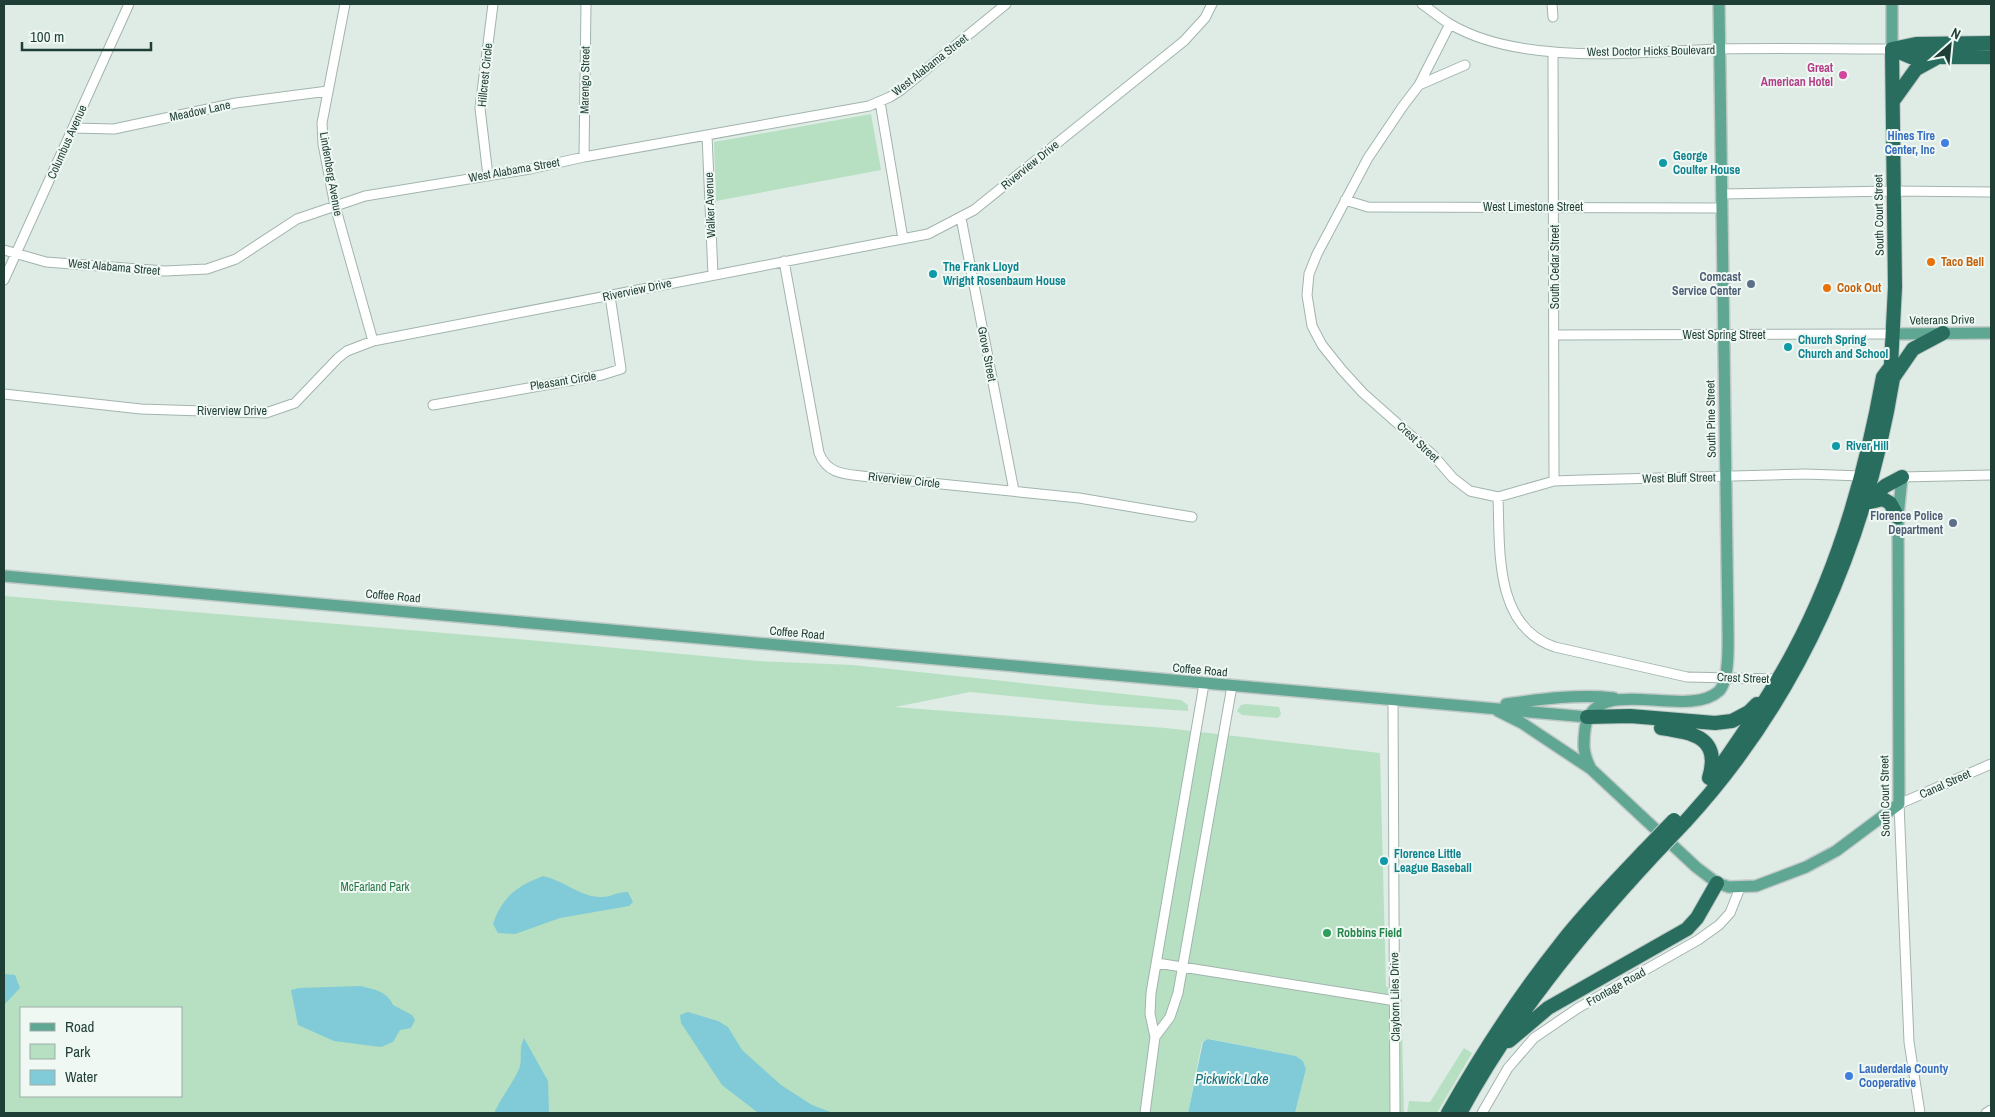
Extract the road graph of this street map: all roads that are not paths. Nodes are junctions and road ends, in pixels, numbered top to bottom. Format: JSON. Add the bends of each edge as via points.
{"nodes":[{"id":1,"x":129,"y":4,"type":"edge"},
{"id":2,"x":345,"y":4,"type":"edge"},
{"id":3,"x":493,"y":4,"type":"edge"},
{"id":4,"x":586,"y":4,"type":"edge"},
{"id":5,"x":1006,"y":4,"type":"edge"},
{"id":6,"x":1212,"y":4,"type":"edge"},
{"id":7,"x":1422,"y":4,"type":"edge"},
{"id":8,"x":1552,"y":4,"type":"edge"},
{"id":9,"x":1719,"y":4,"type":"edge"},
{"id":10,"x":1892,"y":4,"type":"edge"},
{"id":11,"x":1553,"y":17,"type":"dead end"},
{"id":12,"x":1450,"y":24,"type":"junction"},
{"id":13,"x":1991,"y":43,"type":"edge"},
{"id":14,"x":1720,"y":49,"type":"junction"},
{"id":15,"x":1892,"y":49,"type":"junction"},
{"id":16,"x":1552,"y":52,"type":"junction"},
{"id":17,"x":1939,"y":57,"type":"junction"},
{"id":18,"x":1991,"y":57,"type":"edge"},
{"id":19,"x":1465,"y":65,"type":"dead end"},
{"id":20,"x":1419,"y":85,"type":"junction"},
{"id":21,"x":328,"y":91,"type":"junction"},
{"id":22,"x":880,"y":102,"type":"junction"},
{"id":23,"x":1892,"y":102,"type":"junction"},
{"id":24,"x":73,"y":128,"type":"junction"},
{"id":25,"x":707,"y":135,"type":"junction"},
{"id":26,"x":584,"y":157,"type":"junction"},
{"id":27,"x":488,"y":176,"type":"junction"},
{"id":28,"x":1893,"y":191,"type":"junction"},
{"id":29,"x":1991,"y":192,"type":"edge"},
{"id":30,"x":1722,"y":194,"type":"junction"},
{"id":31,"x":1345,"y":200,"type":"junction"},
{"id":32,"x":335,"y":206,"type":"junction"},
{"id":33,"x":1555,"y":207,"type":"junction"},
{"id":34,"x":1722,"y":208,"type":"junction"},
{"id":35,"x":961,"y":218,"type":"junction"},
{"id":36,"x":903,"y":240,"type":"junction"},
{"id":37,"x":4,"y":250,"type":"edge"},
{"id":38,"x":16,"y":255,"type":"junction"},
{"id":39,"x":784,"y":261,"type":"junction"},
{"id":40,"x":713,"y":275,"type":"junction"},
{"id":41,"x":4,"y":280,"type":"edge"},
{"id":42,"x":610,"y":296,"type":"junction"},
{"id":43,"x":1943,"y":333,"type":"junction"},
{"id":44,"x":1991,"y":333,"type":"edge"},
{"id":45,"x":1893,"y":334,"type":"junction"},
{"id":46,"x":1554,"y":335,"type":"junction"},
{"id":47,"x":1724,"y":335,"type":"junction"},
{"id":48,"x":373,"y":341,"type":"junction"},
{"id":49,"x":1892,"y":372,"type":"junction"},
{"id":50,"x":4,"y":394,"type":"edge"},
{"id":51,"x":433,"y":405,"type":"dead end"},
{"id":52,"x":1876,"y":462,"type":"junction"},
{"id":53,"x":1991,"y":475,"type":"edge"},
{"id":54,"x":1862,"y":476,"type":"junction"},
{"id":55,"x":1726,"y":477,"type":"junction"},
{"id":56,"x":1902,"y":477,"type":"junction"},
{"id":57,"x":1554,"y":481,"type":"junction"},
{"id":58,"x":1014,"y":491,"type":"junction"},
{"id":59,"x":1498,"y":497,"type":"junction"},
{"id":60,"x":1865,"y":503,"type":"junction"},
{"id":61,"x":1192,"y":516,"type":"dead end"},
{"id":62,"x":1898,"y":517,"type":"junction"},
{"id":63,"x":4,"y":576,"type":"edge"},
{"id":64,"x":1726,"y":677,"type":"junction"},
{"id":65,"x":1777,"y":679,"type":"junction"},
{"id":66,"x":1204,"y":684,"type":"junction"},
{"id":67,"x":1232,"y":686,"type":"junction"},
{"id":68,"x":1769,"y":692,"type":"junction"},
{"id":69,"x":1624,"y":699,"type":"junction"},
{"id":70,"x":1393,"y":700,"type":"junction"},
{"id":71,"x":1489,"y":707,"type":"junction"},
{"id":72,"x":1587,"y":717,"type":"junction"},
{"id":73,"x":1991,"y":764,"type":"edge"},
{"id":74,"x":1591,"y":769,"type":"junction"},
{"id":75,"x":1707,"y":786,"type":"junction"},
{"id":76,"x":1899,"y":804,"type":"junction"},
{"id":77,"x":1682,"y":819,"type":"junction"},
{"id":78,"x":1648,"y":855,"type":"junction"},
{"id":79,"x":1717,"y":883,"type":"junction"},
{"id":80,"x":1740,"y":888,"type":"junction"},
{"id":81,"x":1157,"y":964,"type":"junction"},
{"id":82,"x":1183,"y":968,"type":"junction"},
{"id":83,"x":1396,"y":1001,"type":"junction"},
{"id":84,"x":1156,"y":1037,"type":"junction"},
{"id":85,"x":1491,"y":1059,"type":"junction"},
{"id":86,"x":1478,"y":1082,"type":"junction"},
{"id":87,"x":1494,"y":1091,"type":"junction"},
{"id":88,"x":1991,"y":1110,"type":"edge"},
{"id":89,"x":1145,"y":1113,"type":"edge"},
{"id":90,"x":1395,"y":1113,"type":"edge"},
{"id":91,"x":1448,"y":1113,"type":"edge"},
{"id":92,"x":1460,"y":1113,"type":"edge"},
{"id":93,"x":1482,"y":1113,"type":"edge"},
{"id":94,"x":1920,"y":1113,"type":"edge"},
{"id":95,"x":1986,"y":1113,"type":"edge"}],
"edges":[{"from":1,"to":24,"type":"street","name":"Columbus Avenue"},
{"from":2,"to":21,"type":"street","name":"Lindenberg Avenue"},
{"from":3,"to":27,"type":"street","name":"Hillcrest Circle","via":[[480,108]]},
{"from":4,"to":26,"type":"street","name":"Marengo Street"},
{"from":5,"to":22,"type":"street","name":"West Alabama Street","via":[[901,90]]},
{"from":6,"to":35,"type":"street","name":"Riverview Drive","via":[[1205,18],[1184,41]]},
{"from":7,"to":12,"type":"street","name":"West Doctor Hicks Boulevard"},
{"from":8,"to":11,"type":"street"},
{"from":9,"to":14,"type":"main road","name":"South Pine Street"},
{"from":10,"to":15,"type":"main road","name":"South Court Street"},
{"from":12,"to":16,"type":"street","name":"West Doctor Hicks Boulevard","via":[[1501,44]]},
{"from":12,"to":20,"type":"street","name":"Crest Street"},
{"from":13,"to":15,"type":"highway","via":[[1916,44]]},
{"from":14,"to":15,"type":"street","name":"West Doctor Hicks Boulevard"},
{"from":14,"to":16,"type":"street","name":"West Doctor Hicks Boulevard"},
{"from":14,"to":30,"type":"main road","name":"South Pine Street"},
{"from":15,"to":17,"type":"highway","via":[[1911,56]]},
{"from":15,"to":23,"type":"highway","name":"South Court Street"},
{"from":16,"to":33,"type":"street","name":"South Cedar Street"},
{"from":17,"to":18,"type":"highway"},
{"from":17,"to":23,"type":"highway","via":[[1916,69]]},
{"from":19,"to":20,"type":"street"},
{"from":20,"to":31,"type":"street","name":"Crest Street","via":[[1379,141]]},
{"from":21,"to":24,"type":"street","name":"Meadow Lane","via":[[236,103],[114,129]]},
{"from":21,"to":32,"type":"street","name":"Lindenberg Avenue","via":[[322,133]]},
{"from":22,"to":25,"type":"street","name":"West Alabama Street"},
{"from":22,"to":36,"type":"street"},
{"from":23,"to":28,"type":"highway","name":"South Court Street"},
{"from":24,"to":38,"type":"street","name":"Columbus Avenue"},
{"from":25,"to":26,"type":"street","name":"West Alabama Street"},
{"from":25,"to":40,"type":"street","name":"Walker Avenue"},
{"from":26,"to":27,"type":"street","name":"West Alabama Street"},
{"from":27,"to":32,"type":"street","name":"West Alabama Street","via":[[365,196]]},
{"from":28,"to":29,"type":"street"},
{"from":28,"to":30,"type":"street"},
{"from":28,"to":45,"type":"highway","name":"South Court Street"},
{"from":30,"to":34,"type":"main road","name":"South Pine Street"},
{"from":31,"to":33,"type":"street","name":"West Limestone Street","via":[[1368,207]]},
{"from":31,"to":59,"type":"street","name":"Crest Street","via":[[1309,274],[1308,306],[1316,336],[1358,387],[1433,455],[1453,478],[1470,491]]},
{"from":32,"to":38,"type":"street","name":"West Alabama Street","via":[[297,218],[236,259],[207,269],[155,271],[46,262]]},
{"from":32,"to":48,"type":"street","name":"Lindenberg Avenue"},
{"from":33,"to":34,"type":"street","name":"West Limestone Street"},
{"from":33,"to":46,"type":"street","name":"South Cedar Street"},
{"from":34,"to":47,"type":"main road","name":"South Pine Street"},
{"from":35,"to":36,"type":"street","name":"Riverview Drive","via":[[938,231]]},
{"from":35,"to":58,"type":"street","name":"Grove Street"},
{"from":36,"to":39,"type":"street","name":"Riverview Drive"},
{"from":37,"to":38,"type":"street","name":"West Alabama Street"},
{"from":38,"to":41,"type":"street","name":"Columbus Avenue"},
{"from":39,"to":40,"type":"street","name":"Riverview Drive"},
{"from":39,"to":58,"type":"street","name":"Riverview Circle","via":[[822,462],[841,474]]},
{"from":40,"to":42,"type":"street","name":"Riverview Drive"},
{"from":42,"to":48,"type":"street","name":"Riverview Drive"},
{"from":42,"to":51,"type":"street","name":"Pleasant Circle","via":[[621,369]]},
{"from":43,"to":44,"type":"main road","name":"Veterans Drive"},
{"from":43,"to":45,"type":"main road","name":"Veterans Drive"},
{"from":43,"to":49,"type":"highway","via":[[1913,350]]},
{"from":45,"to":47,"type":"street","name":"West Spring Street"},
{"from":45,"to":49,"type":"highway","name":"South Court Street"},
{"from":46,"to":47,"type":"street","name":"West Spring Street"},
{"from":46,"to":57,"type":"street","name":"South Cedar Street"},
{"from":47,"to":55,"type":"main road","name":"South Pine Street"},
{"from":48,"to":50,"type":"street","name":"Riverview Drive","via":[[338,358],[295,403],[266,413],[141,410]]},
{"from":49,"to":52,"type":"highway"},
{"from":49,"to":54,"type":"highway","via":[[1883,377]]},
{"from":52,"to":56,"type":"highway","via":[[1888,474]]},
{"from":52,"to":60,"type":"highway"},
{"from":53,"to":56,"type":"street"},
{"from":54,"to":55,"type":"street","name":"West Bluff Street"},
{"from":54,"to":65,"type":"highway","via":[[1824,588]]},
{"from":55,"to":57,"type":"street","name":"West Bluff Street"},
{"from":55,"to":64,"type":"main road","name":"South Pine Street"},
{"from":56,"to":60,"type":"highway"},
{"from":56,"to":62,"type":"main road","name":"South Court Street"},
{"from":57,"to":59,"type":"street","name":"West Bluff Street"},
{"from":58,"to":61,"type":"street","name":"Riverview Circle"},
{"from":59,"to":64,"type":"street","name":"Crest Street","via":[[1500,552],[1506,594],[1520,624],[1536,639],[1555,647],[1687,678]]},
{"from":60,"to":62,"type":"highway","via":[[1882,499],[1890,503]]},
{"from":60,"to":77,"type":"highway","via":[[1832,594],[1797,667],[1741,755]]},
{"from":62,"to":76,"type":"main road","name":"South Court Street"},
{"from":63,"to":66,"type":"main road","name":"Coffee Road"},
{"from":64,"to":65,"type":"street","name":"Crest Street"},
{"from":64,"to":69,"type":"main road","via":[[1721,690],[1710,698],[1674,701]]},
{"from":65,"to":68,"type":"highway"},
{"from":66,"to":67,"type":"main road","name":"Coffee Road"},
{"from":66,"to":81,"type":"street"},
{"from":67,"to":70,"type":"main road","name":"Coffee Road"},
{"from":67,"to":82,"type":"street"},
{"from":68,"to":72,"type":"highway","via":[[1749,712],[1732,721]]},
{"from":68,"to":75,"type":"highway"},
{"from":69,"to":71,"type":"main road","via":[[1593,695]]},
{"from":69,"to":72,"type":"main road","via":[[1599,705]]},
{"from":70,"to":71,"type":"main road","name":"Coffee Road"},
{"from":70,"to":83,"type":"street","name":"Clayborn Liles Drive"},
{"from":71,"to":72,"type":"main road","name":"Coffee Road"},
{"from":71,"to":74,"type":"main road","via":[[1522,723]]},
{"from":72,"to":74,"type":"main road","via":[[1583,748]]},
{"from":72,"to":75,"type":"highway","via":[[1680,730],[1697,736],[1711,751],[1714,763]]},
{"from":73,"to":76,"type":"street","name":"Canal Street"},
{"from":74,"to":79,"type":"main road"},
{"from":75,"to":77,"type":"highway"},
{"from":76,"to":80,"type":"main road","via":[[1836,851],[1768,883]]},
{"from":76,"to":94,"type":"street","name":"South Court Street","via":[[1909,1042]]},
{"from":77,"to":78,"type":"highway","bridge":true},
{"from":78,"to":85,"type":"highway","via":[[1562,959]]},
{"from":78,"to":91,"type":"highway","via":[[1582,918],[1525,990]]},
{"from":79,"to":80,"type":"main road"},
{"from":79,"to":85,"type":"highway","via":[[1687,930],[1548,1008]]},
{"from":80,"to":87,"type":"street","name":"Frontage Road","via":[[1730,913],[1698,940],[1578,1008],[1534,1038],[1514,1060]]},
{"from":81,"to":82,"type":"street"},
{"from":81,"to":84,"type":"street","via":[[1150,1014]]},
{"from":82,"to":83,"type":"street"},
{"from":82,"to":84,"type":"street","via":[[1170,1017]]},
{"from":83,"to":90,"type":"street","name":"Clayborn Liles Drive"},
{"from":84,"to":89,"type":"street"},
{"from":85,"to":86,"type":"highway"},
{"from":86,"to":87,"type":"street"},
{"from":86,"to":92,"type":"highway"},
{"from":87,"to":93,"type":"street","name":"Frontage Road"},
{"from":88,"to":95,"type":"street"}]}
